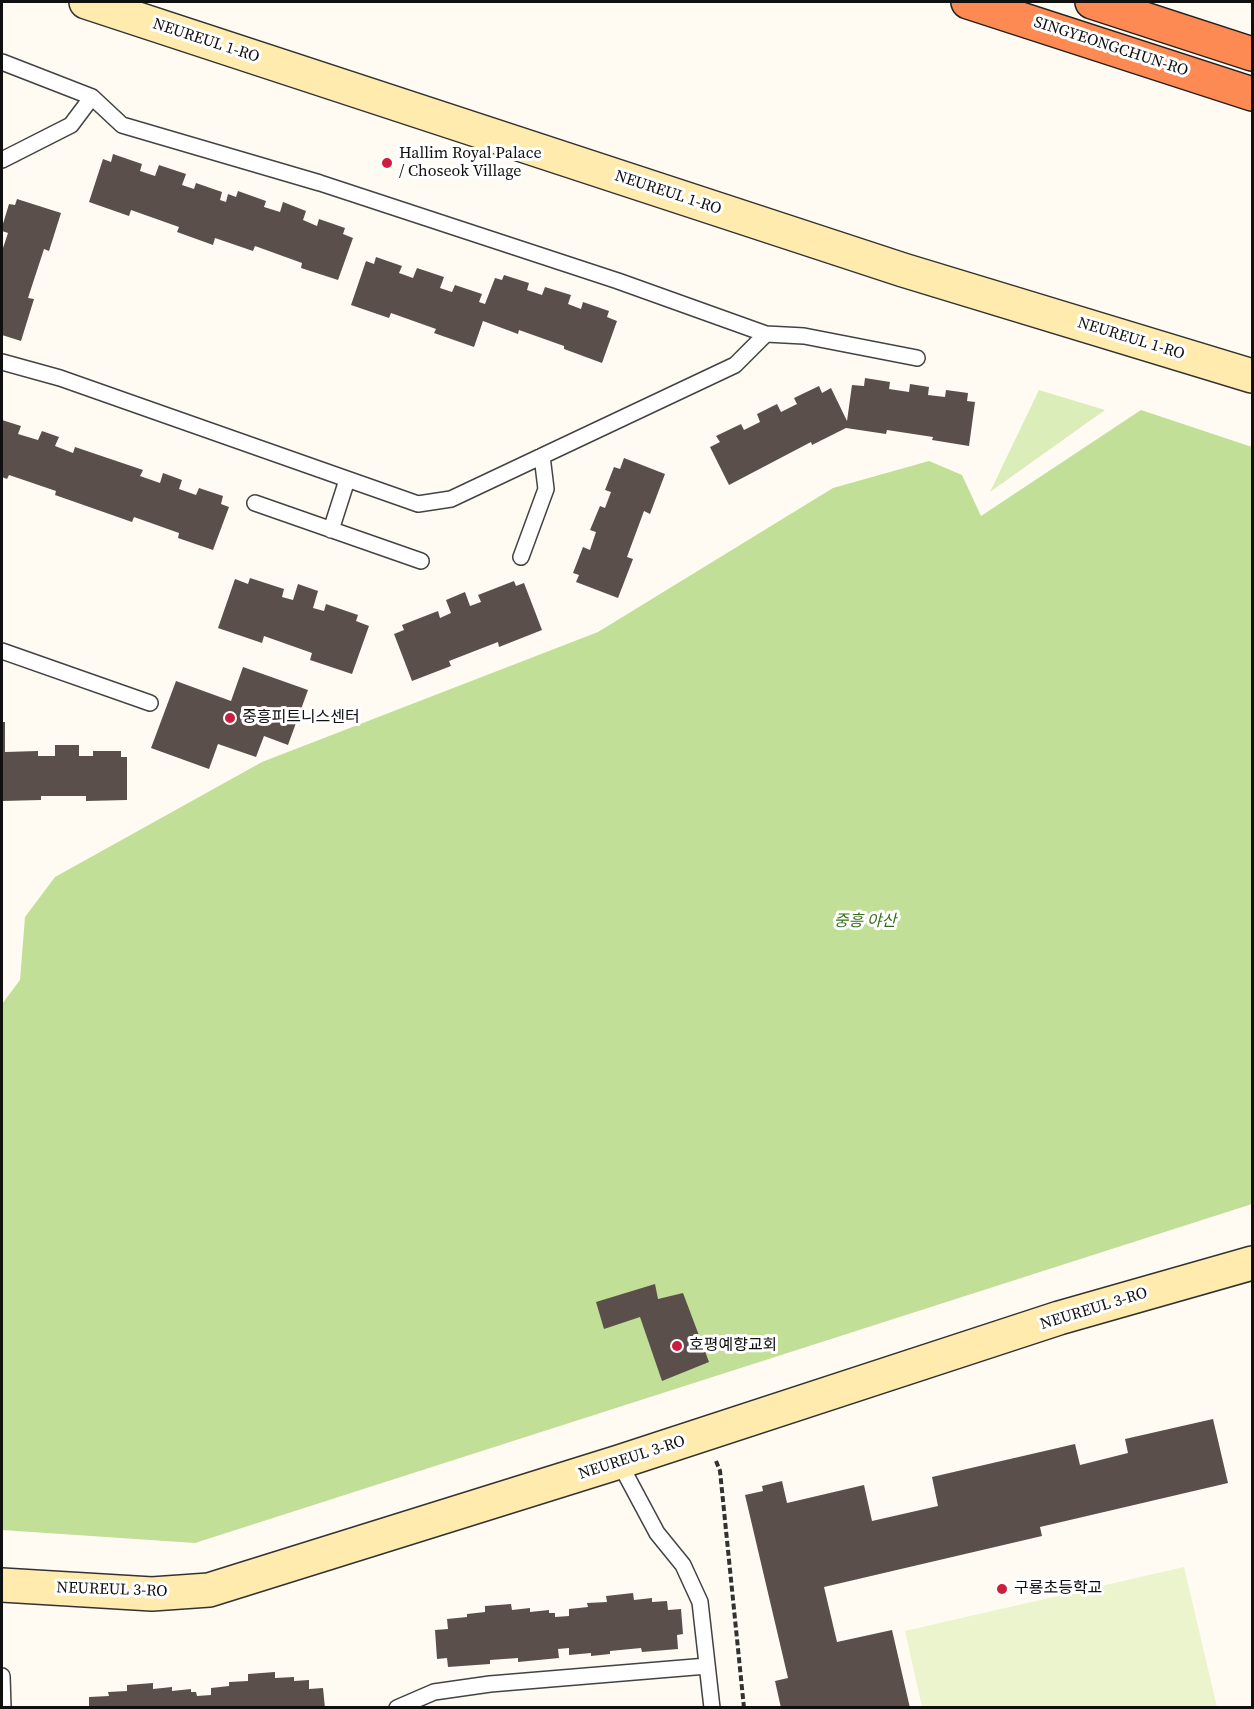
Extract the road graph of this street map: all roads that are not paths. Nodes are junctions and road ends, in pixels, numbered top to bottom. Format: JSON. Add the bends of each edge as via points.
{"nodes":[{"id":1,"x":86,"y":2,"type":"edge"},
{"id":2,"x":968,"y":2,"type":"edge"},
{"id":3,"x":1092,"y":2,"type":"edge"},
{"id":4,"x":1252,"y":54,"type":"edge"},
{"id":5,"x":2,"y":62,"type":"edge"},
{"id":6,"x":1252,"y":94,"type":"edge"},
{"id":7,"x":92,"y":97,"type":"junction"},
{"id":8,"x":2,"y":160,"type":"edge"},
{"id":9,"x":766,"y":334,"type":"junction"},
{"id":10,"x":917,"y":358,"type":"dead end"},
{"id":11,"x":2,"y":362,"type":"edge"},
{"id":12,"x":1252,"y":376,"type":"edge"},
{"id":13,"x":542,"y":456,"type":"junction"},
{"id":14,"x":347,"y":480,"type":"junction"},
{"id":15,"x":255,"y":503,"type":"dead end"},
{"id":16,"x":331,"y":530,"type":"junction"},
{"id":17,"x":521,"y":557,"type":"dead end"},
{"id":18,"x":422,"y":561,"type":"dead end"},
{"id":19,"x":2,"y":651,"type":"edge"},
{"id":20,"x":150,"y":703,"type":"dead end"},
{"id":21,"x":1252,"y":1263,"type":"edge"},
{"id":22,"x":619,"y":1462,"type":"junction"},
{"id":23,"x":2,"y":1585,"type":"edge"},
{"id":24,"x":707,"y":1666,"type":"junction"},
{"id":25,"x":2,"y":1676,"type":"edge"},
{"id":26,"x":3,"y":1707,"type":"edge"},
{"id":27,"x":397,"y":1707,"type":"edge"},
{"id":28,"x":712,"y":1707,"type":"edge"}],
"edges":[{"from":1,"to":12,"type":"street","name":"NEUREUL 1-RO","via":[[903,270]]},
{"from":2,"to":6,"type":"highway","name":"SINGYEONGCHUN-RO"},
{"from":3,"to":4,"type":"highway"},
{"from":5,"to":7,"type":"lane"},
{"from":7,"to":8,"type":"lane","via":[[71,125]]},
{"from":7,"to":9,"type":"lane","via":[[122,125],[320,183]]},
{"from":9,"to":10,"type":"lane","via":[[804,336]]},
{"from":9,"to":13,"type":"lane","via":[[735,365]]},
{"from":11,"to":14,"type":"lane","via":[[60,378]]},
{"from":13,"to":14,"type":"lane","via":[[451,499],[418,504]]},
{"from":13,"to":17,"type":"lane","via":[[546,489]]},
{"from":14,"to":16,"type":"lane"},
{"from":15,"to":16,"type":"lane"},
{"from":16,"to":18,"type":"lane"},
{"from":19,"to":20,"type":"lane"},
{"from":21,"to":22,"type":"street","name":"NEUREUL 3-RO","via":[[1059,1318]]},
{"from":22,"to":23,"type":"street","name":"NEUREUL 3-RO","via":[[209,1590],[152,1594]]},
{"from":22,"to":24,"type":"lane","via":[[657,1533],[683,1565],[700,1602]]},
{"from":24,"to":27,"type":"lane","via":[[490,1684],[434,1692]]},
{"from":24,"to":28,"type":"lane"},
{"from":25,"to":26,"type":"lane"}]}
